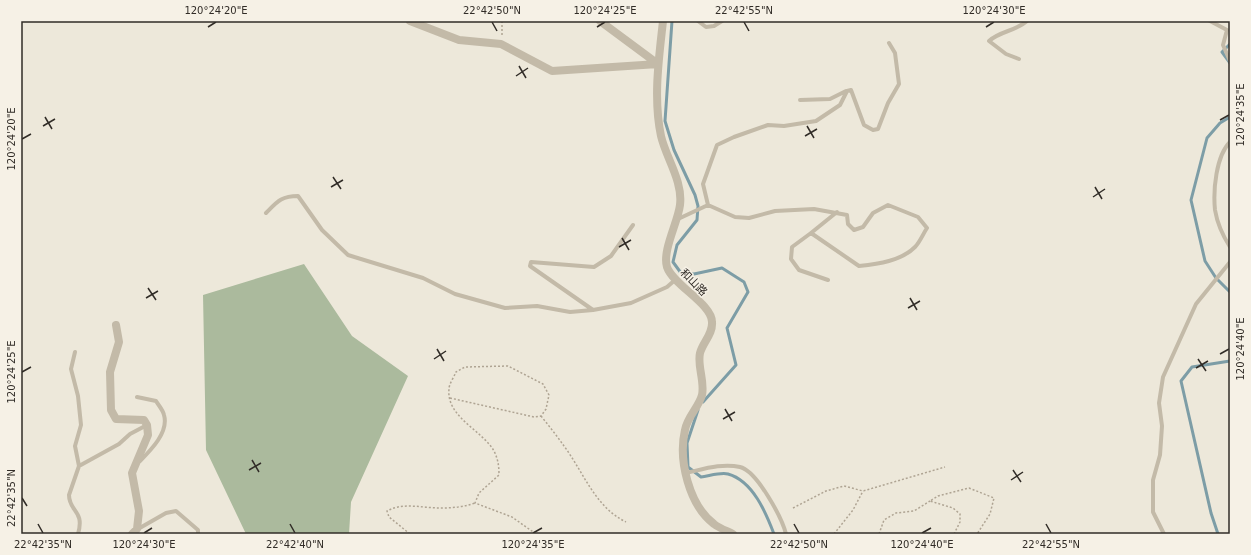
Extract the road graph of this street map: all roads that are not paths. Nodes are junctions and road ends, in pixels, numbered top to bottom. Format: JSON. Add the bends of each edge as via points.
{"nodes":[{"id":1,"x":410,"y":21,"type":"edge"},
{"id":2,"x":600,"y":21,"type":"edge"},
{"id":3,"x":663,"y":21,"type":"edge"},
{"id":4,"x":698,"y":21,"type":"edge"},
{"id":5,"x":722,"y":21,"type":"edge"},
{"id":6,"x":1027,"y":21,"type":"edge"},
{"id":7,"x":1210,"y":21,"type":"edge"},
{"id":8,"x":889,"y":43,"type":"dead end"},
{"id":9,"x":1019,"y":59,"type":"dead end"},
{"id":10,"x":1230,"y":61,"type":"edge"},
{"id":11,"x":658,"y":64,"type":"junction"},
{"id":12,"x":847,"y":91,"type":"junction"},
{"id":13,"x":800,"y":100,"type":"dead end"},
{"id":14,"x":1230,"y":142,"type":"edge"},
{"id":15,"x":708,"y":205,"type":"junction"},
{"id":16,"x":837,"y":212,"type":"junction"},
{"id":17,"x":266,"y":213,"type":"dead end"},
{"id":18,"x":676,"y":219,"type":"junction"},
{"id":19,"x":633,"y":225,"type":"dead end"},
{"id":20,"x":811,"y":233,"type":"junction"},
{"id":21,"x":1230,"y":246,"type":"edge"},
{"id":22,"x":1230,"y":262,"type":"edge"},
{"id":23,"x":675,"y":280,"type":"junction"},
{"id":24,"x":828,"y":280,"type":"dead end"},
{"id":25,"x":593,"y":310,"type":"junction"},
{"id":26,"x":116,"y":325,"type":"dead end"},
{"id":27,"x":75,"y":352,"type":"dead end"},
{"id":28,"x":137,"y":397,"type":"dead end"},
{"id":29,"x":147,"y":425,"type":"junction"},
{"id":30,"x":138,"y":462,"type":"junction"},
{"id":31,"x":79,"y":466,"type":"junction"},
{"id":32,"x":686,"y":473,"type":"junction"},
{"id":33,"x":134,"y":532,"type":"edge"},
{"id":34,"x":78,"y":534,"type":"edge"},
{"id":35,"x":198,"y":534,"type":"edge"},
{"id":36,"x":733,"y":534,"type":"edge"},
{"id":37,"x":786,"y":534,"type":"edge"},
{"id":38,"x":1164,"y":534,"type":"edge"}],
"edges":[{"from":1,"to":11,"type":"street","via":[[459,40],[502,44],[552,71]]},
{"from":2,"to":11,"type":"street"},
{"from":3,"to":11,"type":"street","name":"和山路"},
{"from":4,"to":5,"type":"lane","via":[[706,27]]},
{"from":6,"to":9,"type":"lane","via":[[1020,27],[995,36],[989,41],[1006,54]]},
{"from":7,"to":10,"type":"lane","via":[[1227,30],[1222,45]]},
{"from":8,"to":12,"type":"lane","via":[[895,54],[899,84],[878,129],[873,130],[864,125],[851,90]]},
{"from":11,"to":18,"type":"street","name":"和山路","via":[[658,119],[680,193]]},
{"from":12,"to":13,"type":"lane","via":[[830,99]]},
{"from":12,"to":15,"type":"lane","via":[[840,105],[816,121],[784,126],[768,125],[734,136],[717,145],[703,184]]},
{"from":14,"to":21,"type":"lane","via":[[1217,166],[1215,210],[1223,236]]},
{"from":15,"to":16,"type":"lane","via":[[735,217],[749,218],[775,211],[814,209]]},
{"from":15,"to":18,"type":"lane"},
{"from":16,"to":20,"type":"lane"},
{"from":16,"to":20,"type":"lane","via":[[847,215],[848,224],[854,230],[863,227],[873,213],[888,205],[918,216],[927,228],[916,247],[900,256],[881,264],[859,266]]},
{"from":17,"to":25,"type":"lane","via":[[280,199],[298,196],[322,230],[348,255],[423,278],[455,294],[505,308],[537,306],[570,312]]},
{"from":18,"to":23,"type":"street","name":"和山路","via":[[666,257],[667,267]]},
{"from":19,"to":25,"type":"lane","via":[[611,256],[594,267],[531,262],[530,266]]},
{"from":20,"to":24,"type":"lane","via":[[792,247],[791,259],[799,270]]},
{"from":22,"to":38,"type":"lane","via":[[1196,304],[1163,378],[1159,403],[1162,426],[1160,455],[1153,480],[1153,512]]},
{"from":23,"to":25,"type":"lane","via":[[667,287],[631,303]]},
{"from":23,"to":32,"type":"street","name":"和山路","via":[[697,298],[713,322],[709,337],[700,353],[702,396],[685,430],[683,451]]},
{"from":26,"to":29,"type":"street","via":[[119,342],[110,372],[111,410],[116,419],[144,420]]},
{"from":27,"to":31,"type":"lane","via":[[71,369],[78,396],[80,425],[75,446]]},
{"from":28,"to":30,"type":"lane","via":[[156,401],[164,414],[165,423],[157,441]]},
{"from":29,"to":30,"type":"street","via":[[148,434]]},
{"from":29,"to":31,"type":"lane"},
{"from":30,"to":33,"type":"street","via":[[132,473],[139,511]]},
{"from":31,"to":34,"type":"lane","via":[[69,495],[69,500],[80,518]]},
{"from":32,"to":36,"type":"street","name":"和山路","via":[[693,498],[702,512],[714,525]]},
{"from":32,"to":37,"type":"lane","via":[[721,465],[742,467],[754,477],[769,498],[783,522]]},
{"from":33,"to":35,"type":"lane","via":[[166,513],[176,511],[198,530]]}]}
